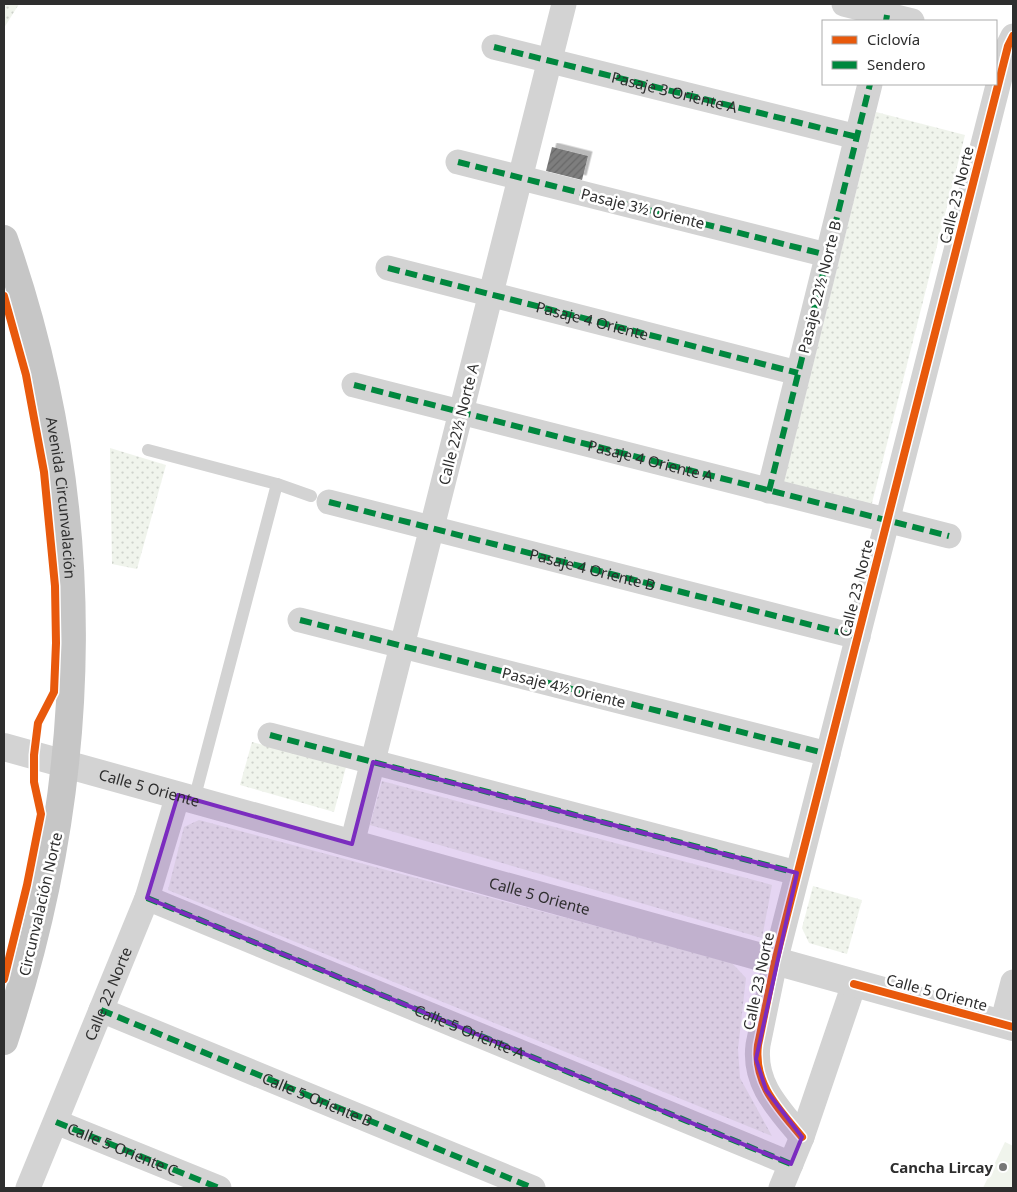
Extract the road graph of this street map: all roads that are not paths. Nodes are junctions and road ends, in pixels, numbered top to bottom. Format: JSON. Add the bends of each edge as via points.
{"nodes":[{"id":1,"x":564,"y":4,"type":"edge"},
{"id":2,"x":844,"y":4,"type":"edge"},
{"id":3,"x":886,"y":18,"type":"edge"},
{"id":4,"x":903,"y":20,"type":"edge"},
{"id":5,"x":1008,"y":43,"type":"edge"},
{"id":6,"x":494,"y":47,"type":"dead end"},
{"id":7,"x":550,"y":61,"type":"junction"},
{"id":8,"x":870,"y":85,"type":"edge"},
{"id":9,"x":857,"y":137,"type":"junction"},
{"id":10,"x":458,"y":162,"type":"dead end"},
{"id":11,"x":520,"y":177,"type":"junction"},
{"id":12,"x":4,"y":239,"type":"edge"},
{"id":13,"x":827,"y":255,"type":"junction"},
{"id":14,"x":388,"y":268,"type":"dead end"},
{"id":15,"x":491,"y":295,"type":"junction"},
{"id":16,"x":798,"y":373,"type":"junction"},
{"id":17,"x":354,"y":385,"type":"dead end"},
{"id":18,"x":461,"y":412,"type":"junction"},
{"id":19,"x":148,"y":450,"type":"dead end"},
{"id":20,"x":277,"y":484,"type":"junction"},
{"id":21,"x":769,"y":491,"type":"junction"},
{"id":22,"x":320,"y":499,"type":"joint"},
{"id":23,"x":887,"y":521,"type":"junction"},
{"id":24,"x":432,"y":528,"type":"junction"},
{"id":25,"x":949,"y":536,"type":"dead end"},
{"id":26,"x":300,"y":620,"type":"dead end"},
{"id":27,"x":858,"y":637,"type":"junction"},
{"id":28,"x":402,"y":646,"type":"junction"},
{"id":29,"x":270,"y":735,"type":"dead end"},
{"id":30,"x":4,"y":747,"type":"edge"},
{"id":31,"x":828,"y":754,"type":"junction"},
{"id":32,"x":373,"y":762,"type":"junction"},
{"id":33,"x":67,"y":765,"type":"junction"},
{"id":34,"x":186,"y":798,"type":"junction"},
{"id":35,"x":352,"y":844,"type":"junction"},
{"id":36,"x":797,"y":873,"type":"junction"},
{"id":37,"x":148,"y":898,"type":"junction"},
{"id":38,"x":775,"y":962,"type":"junction"},
{"id":39,"x":1013,"y":982,"type":"edge"},
{"id":40,"x":854,"y":984,"type":"junction"},
{"id":41,"x":102,"y":1010,"type":"junction"},
{"id":42,"x":1008,"y":1026,"type":"edge"},
{"id":43,"x":4,"y":1041,"type":"edge"},
{"id":44,"x":56,"y":1122,"type":"junction"},
{"id":45,"x":802,"y":1137,"type":"junction"},
{"id":46,"x":791,"y":1164,"type":"junction"},
{"id":47,"x":28,"y":1188,"type":"edge"},
{"id":48,"x":219,"y":1188,"type":"edge"},
{"id":49,"x":532,"y":1188,"type":"edge"},
{"id":50,"x":781,"y":1188,"type":"edge"}],
"edges":[{"from":1,"to":7,"type":"street","name":"Calle 22½ Norte A"},
{"from":2,"to":3,"type":"street"},
{"from":3,"to":4,"type":"street"},
{"from":5,"to":23,"type":"street","name":"Calle 23 Norte"},
{"from":6,"to":7,"type":"street","name":"Pasaje 3 Oriente A"},
{"from":7,"to":9,"type":"street","name":"Pasaje 3 Oriente A"},
{"from":7,"to":11,"type":"street","name":"Calle 22½ Norte A"},
{"from":8,"to":9,"type":"street","name":"Pasaje 22½ Norte B"},
{"from":9,"to":13,"type":"street","name":"Pasaje 22½ Norte B"},
{"from":10,"to":11,"type":"street","name":"Pasaje 3½ Oriente"},
{"from":11,"to":13,"type":"street","name":"Pasaje 3½ Oriente"},
{"from":11,"to":15,"type":"street","name":"Calle 22½ Norte A"},
{"from":12,"to":33,"type":"main road","name":"Avenida Circunvalación","via":[[32,329],[64,491],[72,622]]},
{"from":13,"to":16,"type":"street","name":"Pasaje 22½ Norte B"},
{"from":14,"to":15,"type":"street","name":"Pasaje 4 Oriente"},
{"from":15,"to":16,"type":"street","name":"Pasaje 4 Oriente"},
{"from":15,"to":18,"type":"street","name":"Calle 22½ Norte A"},
{"from":16,"to":21,"type":"street","name":"Pasaje 22½ Norte B"},
{"from":17,"to":18,"type":"street","name":"Pasaje 4 Oriente A"},
{"from":18,"to":21,"type":"street","name":"Pasaje 4 Oriente A"},
{"from":18,"to":24,"type":"street","name":"Calle 22½ Norte A"},
{"from":19,"to":20,"type":"lane"},
{"from":20,"to":22,"type":"lane"},
{"from":20,"to":34,"type":"lane"},
{"from":21,"to":23,"type":"street","name":"Pasaje 4 Oriente A"},
{"from":22,"to":24,"type":"street","name":"Pasaje 4 Oriente B"},
{"from":23,"to":25,"type":"street","name":"Pasaje 4 Oriente A"},
{"from":23,"to":27,"type":"street","name":"Calle 23 Norte"},
{"from":24,"to":27,"type":"street","name":"Pasaje 4 Oriente B"},
{"from":24,"to":28,"type":"street","name":"Calle 22½ Norte A"},
{"from":26,"to":28,"type":"street","name":"Pasaje 4½ Oriente"},
{"from":27,"to":31,"type":"street","name":"Calle 23 Norte"},
{"from":28,"to":31,"type":"street","name":"Pasaje 4½ Oriente"},
{"from":28,"to":32,"type":"street","name":"Calle 22½ Norte A"},
{"from":29,"to":32,"type":"street"},
{"from":30,"to":33,"type":"street","name":"Calle 5 Oriente"},
{"from":31,"to":36,"type":"street","name":"Calle 23 Norte"},
{"from":32,"to":35,"type":"street","name":"Calle 22½ Norte A"},
{"from":32,"to":36,"type":"street"},
{"from":33,"to":34,"type":"street","name":"Calle 5 Oriente"},
{"from":33,"to":43,"type":"main road","name":"Circunvalación Norte","via":[[45,893]]},
{"from":34,"to":35,"type":"street","name":"Calle 5 Oriente"},
{"from":34,"to":37,"type":"street","name":"Calle 22 Norte"},
{"from":35,"to":38,"type":"street","name":"Calle 5 Oriente"},
{"from":36,"to":38,"type":"street","name":"Calle 23 Norte"},
{"from":37,"to":41,"type":"street","name":"Calle 22 Norte"},
{"from":37,"to":46,"type":"street","name":"Calle 5 Oriente A"},
{"from":38,"to":40,"type":"street","name":"Calle 5 Oriente"},
{"from":38,"to":45,"type":"street","name":"Calle 23 Norte","via":[[758,1045],[757,1066],[771,1098]]},
{"from":39,"to":42,"type":"street"},
{"from":40,"to":42,"type":"street","name":"Calle 5 Oriente"},
{"from":40,"to":45,"type":"street"},
{"from":41,"to":44,"type":"street","name":"Calle 22 Norte"},
{"from":41,"to":49,"type":"street","name":"Calle 5 Oriente B"},
{"from":44,"to":47,"type":"street","name":"Calle 22 Norte"},
{"from":44,"to":48,"type":"street","name":"Calle 5 Oriente C"},
{"from":45,"to":46,"type":"street"},
{"from":46,"to":50,"type":"street"}]}
